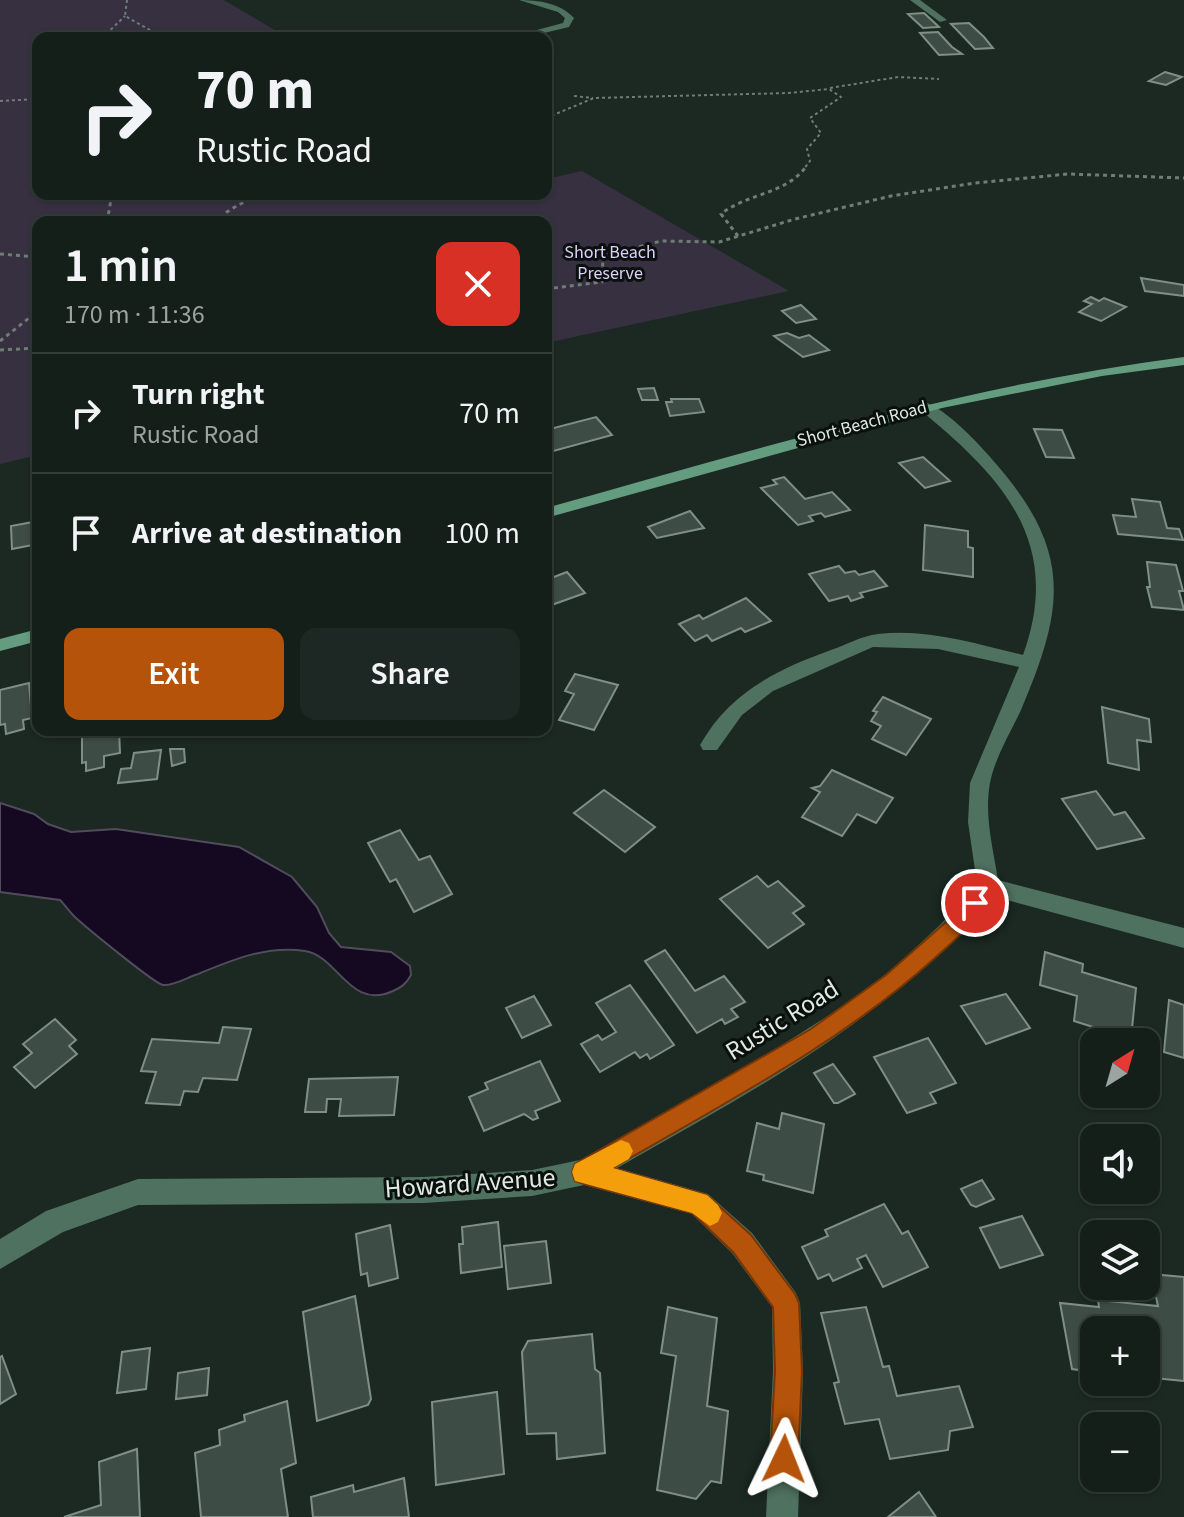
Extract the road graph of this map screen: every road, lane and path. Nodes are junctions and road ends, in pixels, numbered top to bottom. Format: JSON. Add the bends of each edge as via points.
{"nodes":[{"id":1,"x":127,"y":0,"type":"edge"},
{"id":2,"x":523,"y":0,"type":"edge"},
{"id":3,"x":914,"y":0,"type":"edge"},
{"id":4,"x":125,"y":16,"type":"junction"},
{"id":5,"x":943,"y":20,"type":"dead end"},
{"id":6,"x":108,"y":32,"type":"edge"},
{"id":7,"x":159,"y":32,"type":"edge"},
{"id":8,"x":537,"y":32,"type":"edge"},
{"id":9,"x":939,"y":79,"type":"dead end"},
{"id":10,"x":829,"y":89,"type":"junction"},
{"id":11,"x":574,"y":96,"type":"dead end"},
{"id":12,"x":594,"y":98,"type":"junction"},
{"id":13,"x":32,"y":99,"type":"edge"},
{"id":14,"x":0,"y":101,"type":"edge"},
{"id":15,"x":552,"y":116,"type":"edge"},
{"id":16,"x":1184,"y":178,"type":"edge"},
{"id":17,"x":246,"y":200,"type":"edge"},
{"id":18,"x":222,"y":216,"type":"edge"},
{"id":19,"x":738,"y":236,"type":"junction"},
{"id":20,"x":0,"y":254,"type":"edge"},
{"id":21,"x":32,"y":257,"type":"edge"},
{"id":22,"x":552,"y":288,"type":"edge"},
{"id":23,"x":32,"y":316,"type":"edge"},
{"id":24,"x":0,"y":341,"type":"edge"},
{"id":25,"x":32,"y":348,"type":"edge"},
{"id":26,"x":0,"y":350,"type":"edge"},
{"id":27,"x":1184,"y":361,"type":"edge"},
{"id":28,"x":924,"y":406,"type":"junction"},
{"id":29,"x":552,"y":511,"type":"edge"},
{"id":30,"x":32,"y":637,"type":"edge"},
{"id":31,"x":0,"y":645,"type":"edge"},
{"id":32,"x":1028,"y":663,"type":"junction"},
{"id":33,"x":710,"y":745,"type":"dead end"},
{"id":34,"x":988,"y":886,"type":"junction"},
{"id":35,"x":1184,"y":938,"type":"edge"},
{"id":36,"x":584,"y":1172,"type":"junction"},
{"id":37,"x":0,"y":1255,"type":"edge"},
{"id":38,"x":782,"y":1517,"type":"edge"}],
"edges":[{"from":1,"to":4,"type":"path"},
{"from":2,"to":8,"type":"street","via":[[561,10],[570,18],[566,25]]},
{"from":3,"to":5,"type":"street"},
{"from":4,"to":6,"type":"path"},
{"from":4,"to":7,"type":"path"},
{"from":9,"to":10,"type":"path","via":[[888,77]]},
{"from":10,"to":12,"type":"path"},
{"from":10,"to":19,"type":"path","via":[[841,97],[810,118],[821,133],[807,149],[810,161],[804,171],[792,182],[729,206],[721,214]]},
{"from":11,"to":12,"type":"path"},
{"from":12,"to":15,"type":"path"},
{"from":13,"to":14,"type":"path"},
{"from":16,"to":19,"type":"path","via":[[1016,178],[891,196]]},
{"from":17,"to":18,"type":"path"},
{"from":19,"to":22,"type":"path","via":[[719,242],[661,241],[603,256],[602,282]]},
{"from":20,"to":21,"type":"path"},
{"from":23,"to":24,"type":"path"},
{"from":25,"to":26,"type":"path"},
{"from":27,"to":28,"type":"main road","name":"Short Beach Road","via":[[1051,378]]},
{"from":28,"to":29,"type":"main road","name":"Short Beach Road"},
{"from":28,"to":32,"type":"street","via":[[1016,497],[1033,528],[1047,589],[1043,621]]},
{"from":30,"to":31,"type":"main road"},
{"from":32,"to":33,"type":"street","via":[[924,640],[878,640],[754,691],[723,720]]},
{"from":32,"to":34,"type":"street","via":[[980,781],[978,824]]},
{"from":34,"to":35,"type":"street"},
{"from":34,"to":36,"type":"street","name":"Rustic Road","via":[[962,920],[894,981],[819,1036]]},
{"from":36,"to":37,"type":"street","name":"Howard Avenue","via":[[532,1183],[424,1190],[138,1192],[56,1221]]},
{"from":36,"to":38,"type":"street","name":"Howard Avenue","via":[[699,1203],[742,1243],[786,1303]]}]}
